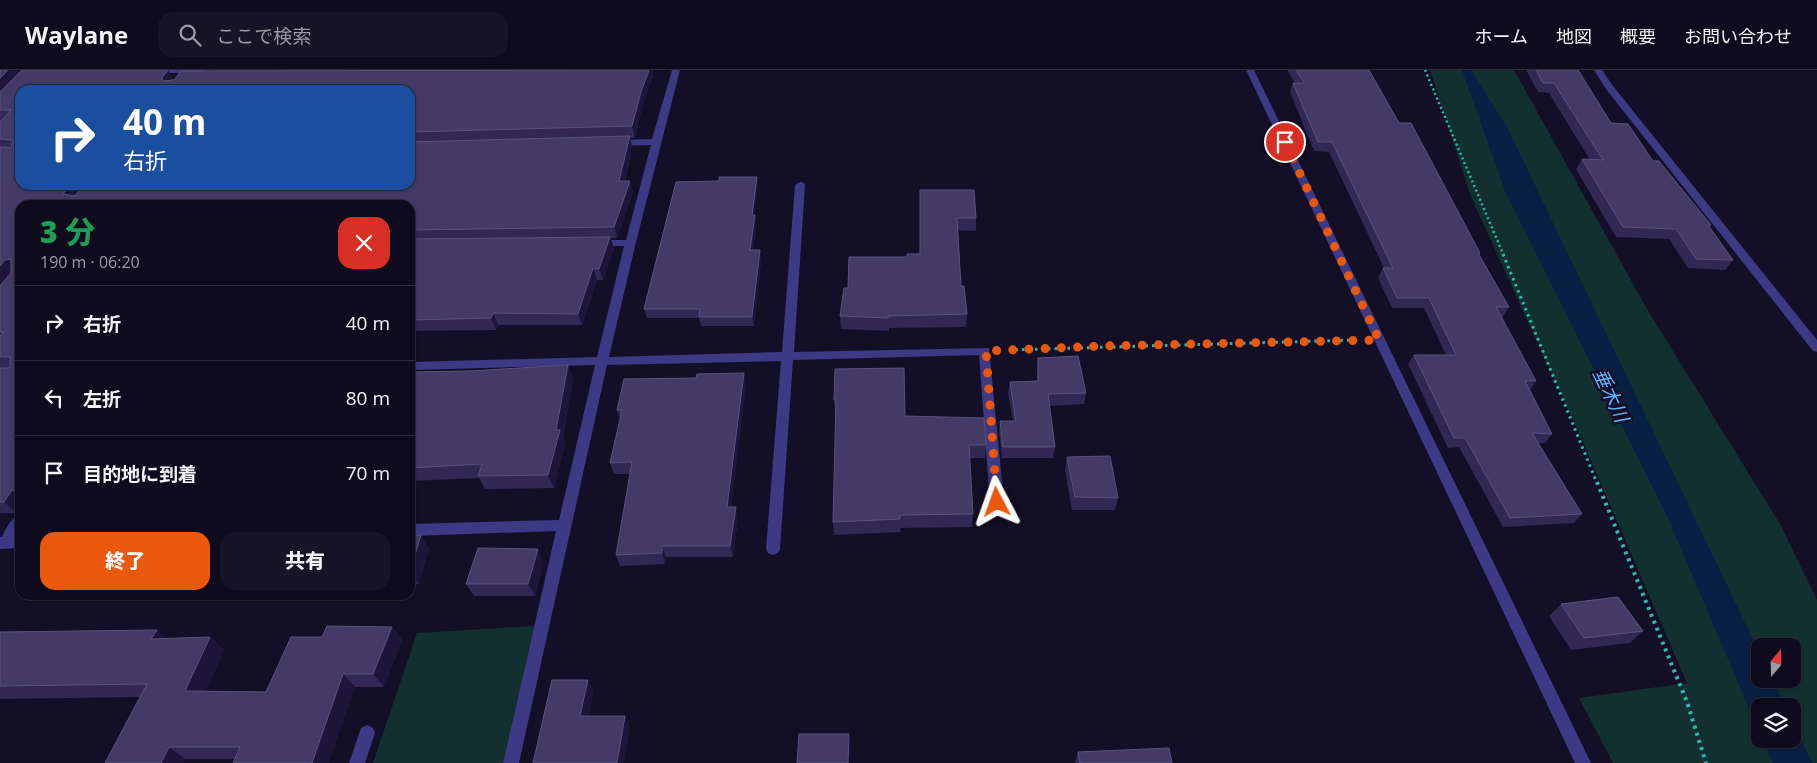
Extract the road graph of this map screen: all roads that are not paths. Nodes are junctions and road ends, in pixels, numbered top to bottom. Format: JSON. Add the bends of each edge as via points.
{"nodes":[{"id":1,"x":156,"y":70,"type":"edge"},
{"id":2,"x":201,"y":70,"type":"edge"},
{"id":3,"x":676,"y":70,"type":"edge"},
{"id":4,"x":1250,"y":70,"type":"edge"},
{"id":5,"x":1598,"y":70,"type":"edge"},
{"id":6,"x":188,"y":74,"type":"edge"},
{"id":7,"x":656,"y":142,"type":"junction"},
{"id":8,"x":606,"y":143,"type":"edge"},
{"id":9,"x":800,"y":185,"type":"dead end"},
{"id":10,"x":631,"y":243,"type":"junction"},
{"id":11,"x":583,"y":244,"type":"edge"},
{"id":12,"x":1817,"y":348,"type":"edge"},
{"id":13,"x":786,"y":356,"type":"junction"},
{"id":14,"x":602,"y":362,"type":"junction"},
{"id":15,"x":415,"y":366,"type":"edge"},
{"id":16,"x":997,"y":502,"type":"dead end"},
{"id":17,"x":566,"y":525,"type":"junction"},
{"id":18,"x":15,"y":527,"type":"edge"},
{"id":19,"x":415,"y":530,"type":"edge"},
{"id":20,"x":3,"y":543,"type":"edge"},
{"id":21,"x":773,"y":549,"type":"dead end"},
{"id":22,"x":367,"y":733,"type":"dead end"},
{"id":23,"x":357,"y":763,"type":"edge"},
{"id":24,"x":511,"y":763,"type":"edge"},
{"id":25,"x":1583,"y":763,"type":"edge"}],
"edges":[{"from":1,"to":6,"type":"street"},
{"from":2,"to":6,"type":"street"},
{"from":3,"to":7,"type":"street"},
{"from":4,"to":25,"type":"street"},
{"from":5,"to":12,"type":"street"},
{"from":7,"to":8,"type":"street"},
{"from":7,"to":10,"type":"street"},
{"from":9,"to":13,"type":"street"},
{"from":10,"to":11,"type":"street"},
{"from":10,"to":14,"type":"street"},
{"from":13,"to":14,"type":"street"},
{"from":13,"to":16,"type":"street","via":[[986,351]]},
{"from":13,"to":21,"type":"street"},
{"from":14,"to":15,"type":"street"},
{"from":14,"to":17,"type":"street"},
{"from":17,"to":19,"type":"street"},
{"from":17,"to":24,"type":"street"},
{"from":18,"to":20,"type":"street"},
{"from":22,"to":23,"type":"street"}]}
